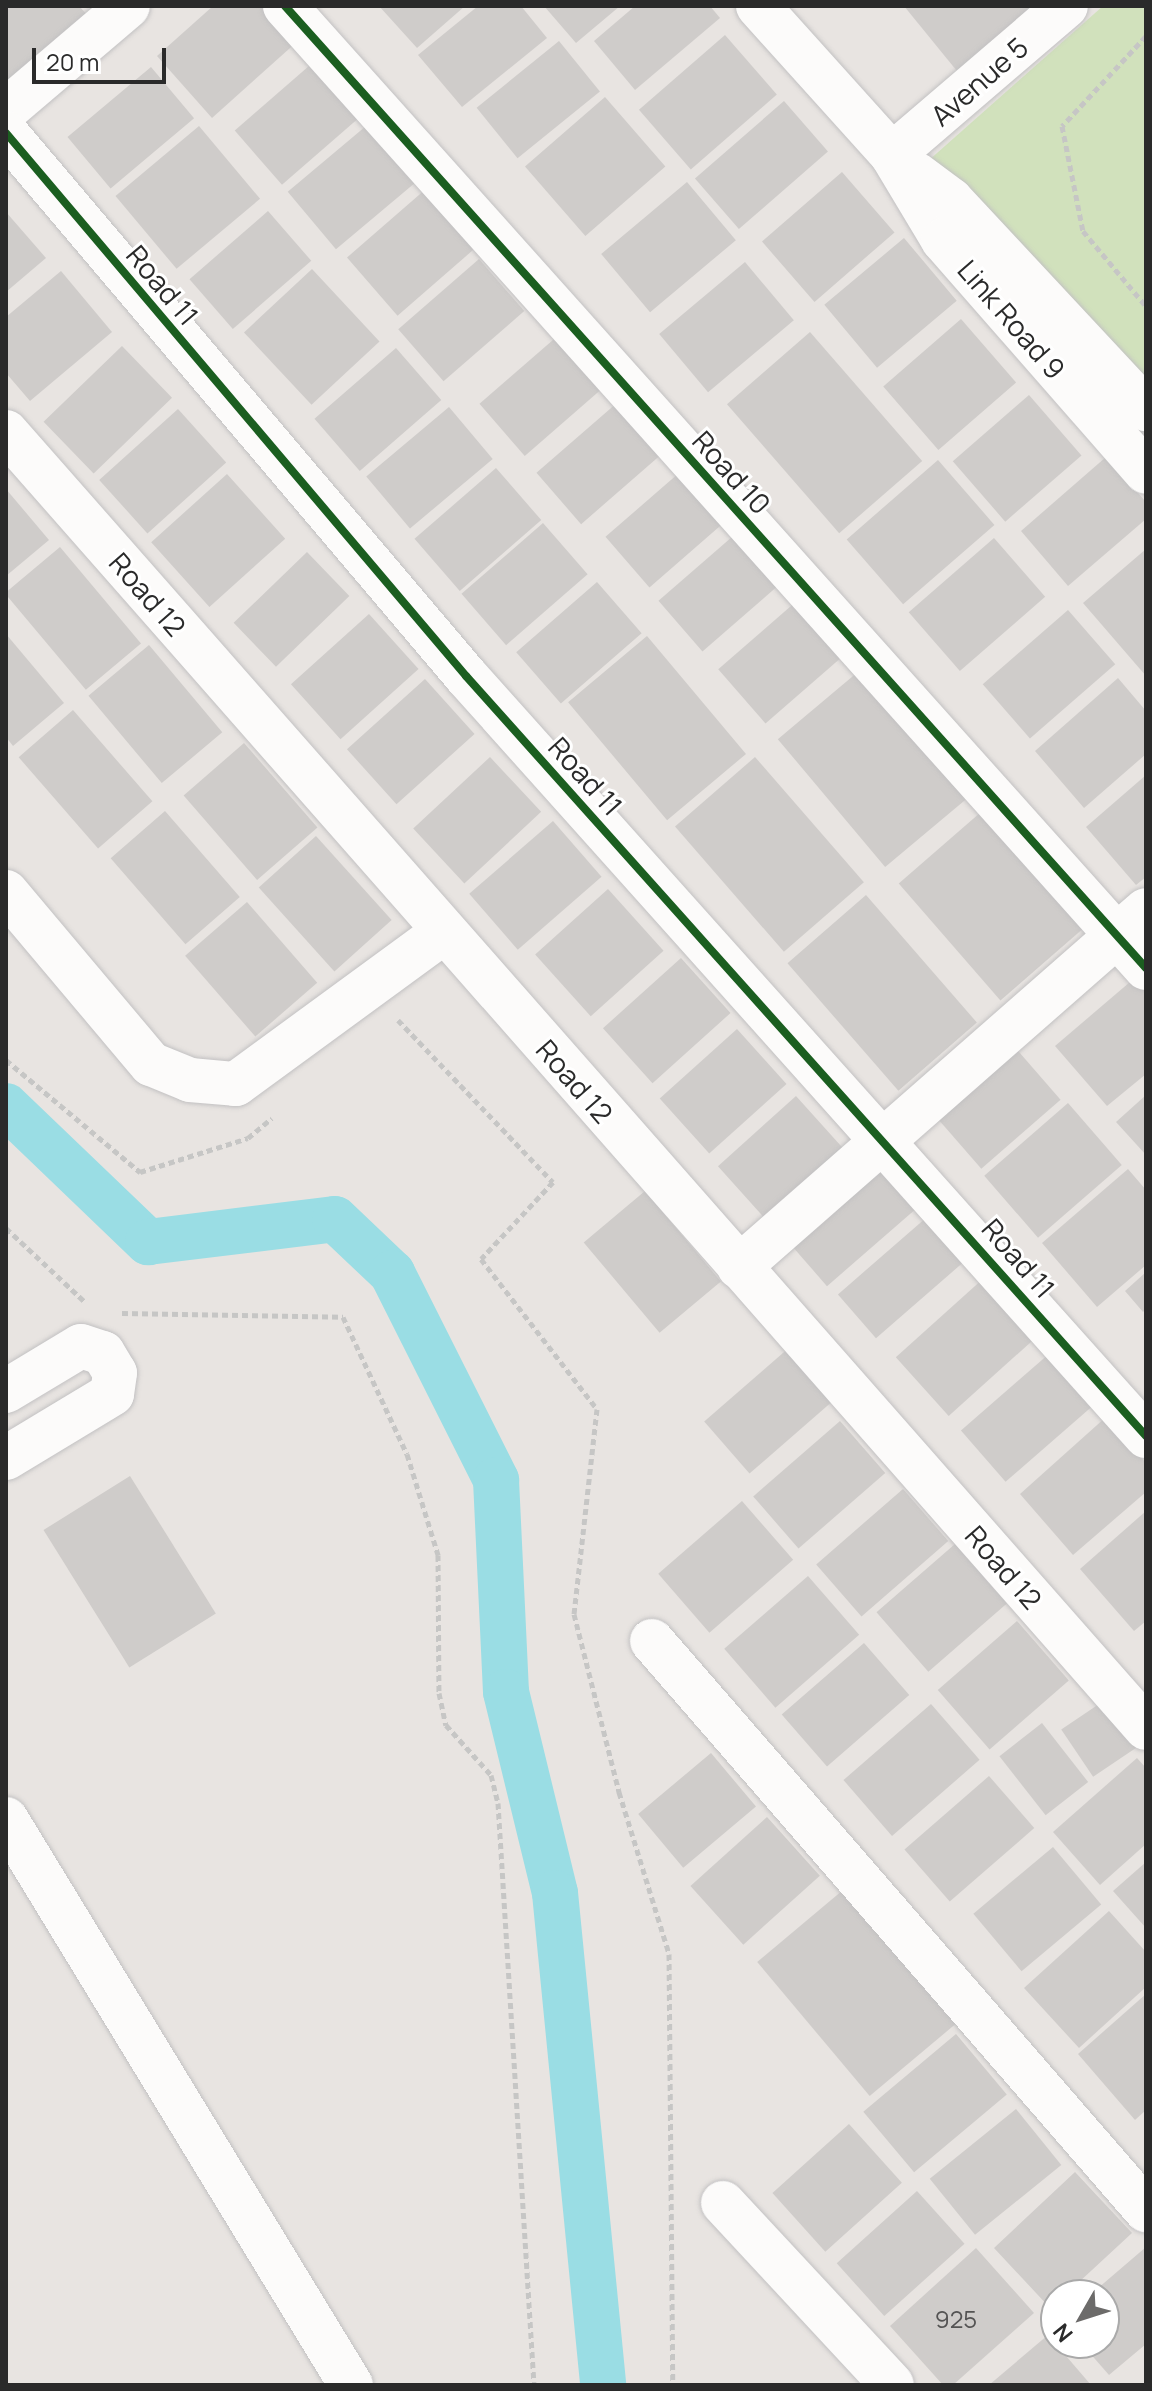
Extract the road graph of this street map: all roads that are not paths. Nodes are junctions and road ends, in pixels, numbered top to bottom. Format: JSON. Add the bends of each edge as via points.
{"nodes":[{"id":1,"x":128,"y":6,"type":"edge"},
{"id":2,"x":285,"y":6,"type":"edge"},
{"id":3,"x":758,"y":6,"type":"edge"},
{"id":4,"x":1066,"y":6,"type":"edge"},
{"id":5,"x":6,"y":110,"type":"edge"},
{"id":6,"x":6,"y":133,"type":"edge"},
{"id":7,"x":892,"y":155,"type":"junction"},
{"id":8,"x":1146,"y":409,"type":"edge"},
{"id":9,"x":6,"y":432,"type":"edge"},
{"id":10,"x":1146,"y":472,"type":"edge"},
{"id":11,"x":6,"y":892,"type":"edge"},
{"id":12,"x":1132,"y":923,"type":"edge"},
{"id":13,"x":444,"y":932,"type":"junction"},
{"id":14,"x":1146,"y":968,"type":"edge"},
{"id":15,"x":885,"y":1139,"type":"junction"},
{"id":16,"x":739,"y":1267,"type":"junction"},
{"id":17,"x":6,"y":1391,"type":"edge"},
{"id":18,"x":1146,"y":1436,"type":"edge"},
{"id":19,"x":6,"y":1458,"type":"edge"},
{"id":20,"x":652,"y":1641,"type":"dead end"},
{"id":21,"x":1146,"y":1728,"type":"edge"},
{"id":22,"x":6,"y":1819,"type":"edge"},
{"id":23,"x":723,"y":2203,"type":"dead end"},
{"id":24,"x":1146,"y":2210,"type":"edge"},
{"id":25,"x":351,"y":2385,"type":"edge"},
{"id":26,"x":892,"y":2385,"type":"edge"}],
"edges":[{"from":1,"to":5,"type":"street"},
{"from":2,"to":12,"type":"street","name":"Road 10"},
{"from":3,"to":7,"type":"street","name":"Link Road 9"},
{"from":4,"to":7,"type":"street","name":"Avenue 5"},
{"from":6,"to":15,"type":"street","name":"Road 11","via":[[466,676]]},
{"from":7,"to":8,"type":"street","name":"Link Road 9","via":[[951,200]]},
{"from":7,"to":10,"type":"street","name":"Link Road 9","via":[[943,240]]},
{"from":9,"to":13,"type":"street","name":"Road 12"},
{"from":11,"to":13,"type":"street","via":[[151,1064],[190,1080],[236,1084]]},
{"from":12,"to":14,"type":"street","name":"Road 10"},
{"from":12,"to":15,"type":"street"},
{"from":13,"to":16,"type":"street","name":"Road 12"},
{"from":15,"to":16,"type":"street"},
{"from":15,"to":18,"type":"street","name":"Road 11"},
{"from":16,"to":21,"type":"street","name":"Road 12"},
{"from":17,"to":19,"type":"street","via":[[81,1346],[103,1353],[115,1373],[112,1394]]},
{"from":20,"to":24,"type":"street"},
{"from":22,"to":25,"type":"street"},
{"from":23,"to":26,"type":"street"}]}
